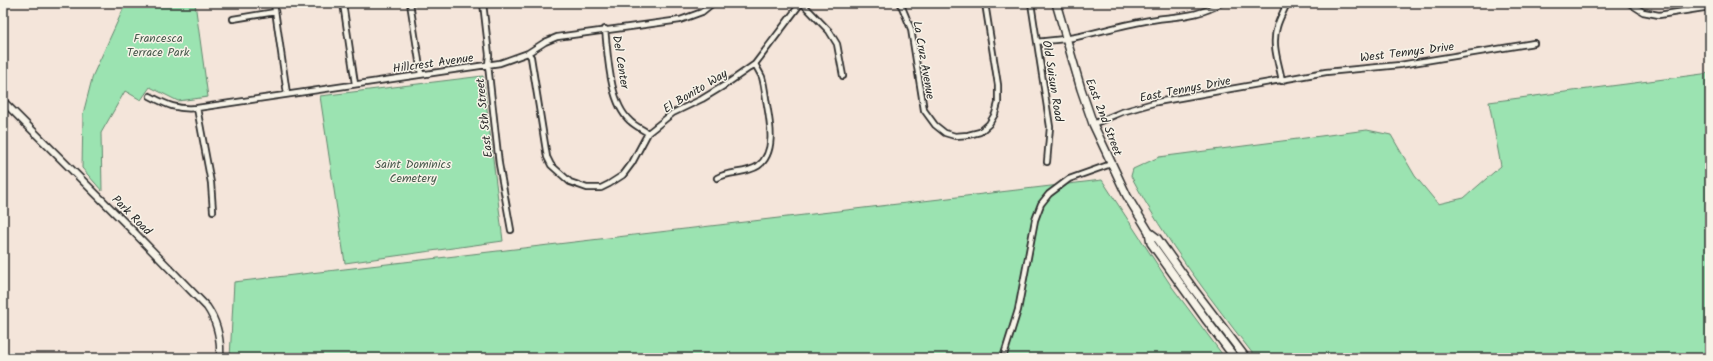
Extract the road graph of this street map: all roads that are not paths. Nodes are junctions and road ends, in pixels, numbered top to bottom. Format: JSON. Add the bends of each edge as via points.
{"nodes":[{"id":1,"x":274,"y":3,"type":"edge"},
{"id":2,"x":343,"y":3,"type":"edge"},
{"id":3,"x":410,"y":3,"type":"edge"},
{"id":4,"x":483,"y":3,"type":"edge"},
{"id":5,"x":713,"y":3,"type":"edge"},
{"id":6,"x":801,"y":3,"type":"edge"},
{"id":7,"x":899,"y":3,"type":"edge"},
{"id":8,"x":985,"y":3,"type":"edge"},
{"id":9,"x":1031,"y":3,"type":"edge"},
{"id":10,"x":1056,"y":3,"type":"edge"},
{"id":11,"x":1221,"y":3,"type":"edge"},
{"id":12,"x":1287,"y":3,"type":"edge"},
{"id":13,"x":1629,"y":3,"type":"edge"},
{"id":14,"x":1710,"y":7,"type":"edge"},
{"id":15,"x":275,"y":12,"type":"junction"},
{"id":16,"x":233,"y":19,"type":"dead end"},
{"id":17,"x":605,"y":29,"type":"junction"},
{"id":18,"x":1065,"y":38,"type":"junction"},
{"id":19,"x":1037,"y":42,"type":"junction"},
{"id":20,"x":1534,"y":43,"type":"dead end"},
{"id":21,"x":528,"y":53,"type":"junction"},
{"id":22,"x":755,"y":64,"type":"junction"},
{"id":23,"x":488,"y":65,"type":"junction"},
{"id":24,"x":421,"y":74,"type":"junction"},
{"id":25,"x":843,"y":76,"type":"dead end"},
{"id":26,"x":1282,"y":81,"type":"junction"},
{"id":27,"x":355,"y":84,"type":"junction"},
{"id":28,"x":287,"y":94,"type":"junction"},
{"id":29,"x":150,"y":96,"type":"dead end"},
{"id":30,"x":3,"y":101,"type":"edge"},
{"id":31,"x":197,"y":108,"type":"junction"},
{"id":32,"x":1093,"y":124,"type":"junction"},
{"id":33,"x":648,"y":134,"type":"junction"},
{"id":34,"x":1047,"y":162,"type":"dead end"},
{"id":35,"x":1111,"y":164,"type":"junction"},
{"id":36,"x":717,"y":178,"type":"dead end"},
{"id":37,"x":213,"y":211,"type":"dead end"},
{"id":38,"x":511,"y":230,"type":"dead end"},
{"id":39,"x":1149,"y":232,"type":"junction"},
{"id":40,"x":220,"y":358,"type":"edge"},
{"id":41,"x":1003,"y":358,"type":"edge"},
{"id":42,"x":1235,"y":358,"type":"edge"},
{"id":43,"x":1246,"y":358,"type":"edge"}],
"edges":[{"from":1,"to":15,"type":"street"},
{"from":2,"to":27,"type":"street"},
{"from":3,"to":24,"type":"street"},
{"from":4,"to":23,"type":"street","name":"East 5th Street"},
{"from":5,"to":17,"type":"street","name":"Hillcrest Avenue","via":[[693,16]]},
{"from":6,"to":22,"type":"street","name":"El Bonito Way"},
{"from":6,"to":25,"type":"street","via":[[829,31],[837,44]]},
{"from":7,"to":8,"type":"street","name":"La Cruz Avenue","via":[[910,29],[924,110],[935,125],[945,133],[955,136],[980,132],[989,124],[998,103],[998,85]]},
{"from":9,"to":19,"type":"street","name":"Old Suisun Road"},
{"from":10,"to":18,"type":"main road","name":"East 2nd Street"},
{"from":11,"to":18,"type":"street","via":[[1190,16],[1154,19]]},
{"from":12,"to":26,"type":"street","via":[[1274,38]]},
{"from":13,"to":14,"type":"street","via":[[1643,12],[1659,14]]},
{"from":15,"to":16,"type":"street"},
{"from":15,"to":28,"type":"street"},
{"from":17,"to":21,"type":"street","name":"Hillcrest Avenue","via":[[557,37]]},
{"from":17,"to":33,"type":"street","name":"Del Center","via":[[612,83],[617,100],[624,115]]},
{"from":18,"to":19,"type":"street"},
{"from":18,"to":32,"type":"main road","name":"East 2nd Street"},
{"from":19,"to":34,"type":"street","name":"Old Suisun Road","via":[[1050,127]]},
{"from":20,"to":26,"type":"street","name":"West Tennys Drive"},
{"from":21,"to":23,"type":"street","name":"Hillcrest Avenue"},
{"from":21,"to":33,"type":"street","name":"El Bonito Way","via":[[531,58],[547,158],[570,182],[586,188],[601,188],[623,175]]},
{"from":22,"to":33,"type":"street","name":"El Bonito Way","via":[[725,86],[673,113]]},
{"from":22,"to":36,"type":"street","via":[[762,78],[769,120],[770,143],[767,153],[759,166]]},
{"from":23,"to":24,"type":"street","name":"Hillcrest Avenue"},
{"from":23,"to":38,"type":"street","name":"East 5th Street","via":[[499,164]]},
{"from":24,"to":27,"type":"street","name":"Hillcrest Avenue"},
{"from":26,"to":32,"type":"street","name":"East Tennys Drive","via":[[1157,102]]},
{"from":27,"to":28,"type":"street","name":"Hillcrest Avenue"},
{"from":28,"to":31,"type":"street","name":"Hillcrest Avenue"},
{"from":29,"to":31,"type":"street","name":"Hillcrest Avenue","via":[[182,110]]},
{"from":30,"to":40,"type":"street","name":"Park Road","via":[[207,308],[219,333]]},
{"from":31,"to":37,"type":"street","via":[[211,183]]},
{"from":32,"to":35,"type":"main road","name":"East 2nd Street"},
{"from":35,"to":39,"type":"main road","name":"East 2nd Street"},
{"from":35,"to":41,"type":"street","via":[[1069,179],[1049,194],[1041,204],[1035,220],[1018,310]]},
{"from":39,"to":42,"type":"main road","name":"East 2nd Street","via":[[1151,243]]},
{"from":39,"to":43,"type":"main road","name":"East 2nd Street","via":[[1158,238]]}]}
